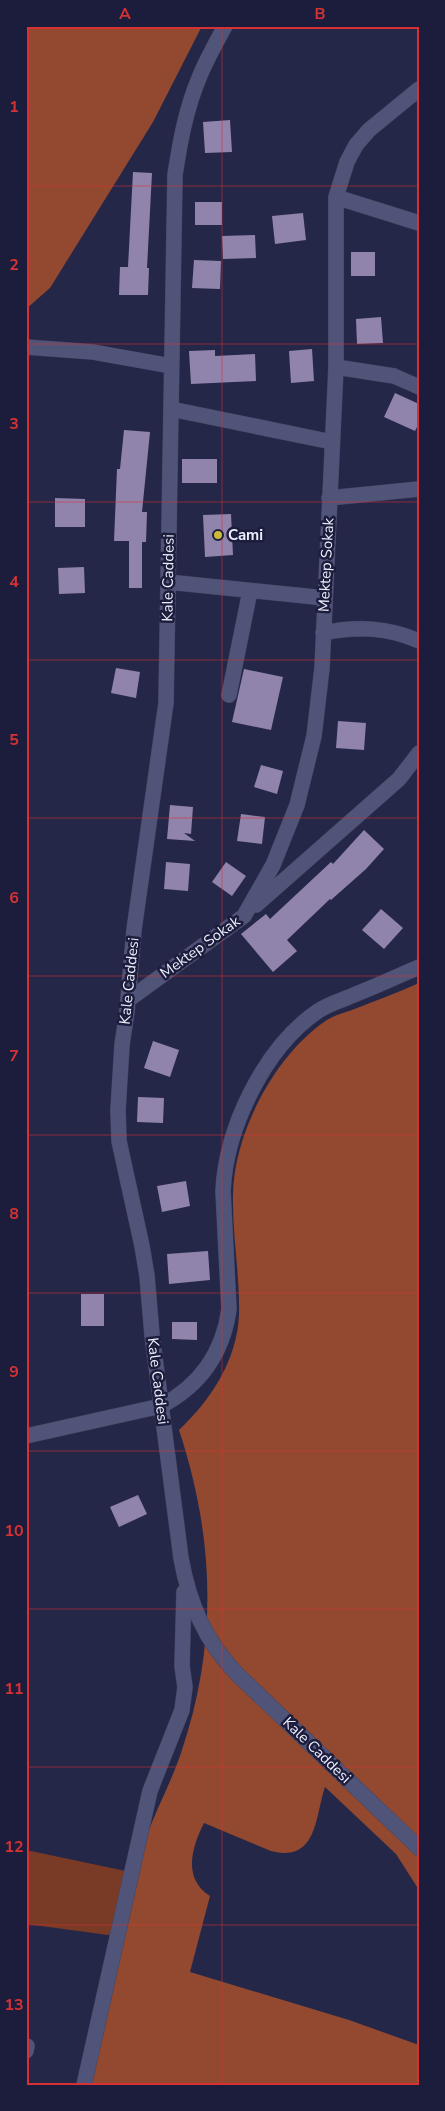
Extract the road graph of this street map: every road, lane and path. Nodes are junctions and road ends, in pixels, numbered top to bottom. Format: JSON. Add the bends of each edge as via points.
{"nodes":[{"id":1,"x":225,"y":26,"type":"edge"},
{"id":2,"x":419,"y":89,"type":"edge"},
{"id":3,"x":336,"y":197,"type":"junction"},
{"id":4,"x":419,"y":223,"type":"edge"},
{"id":5,"x":26,"y":347,"type":"edge"},
{"id":6,"x":172,"y":366,"type":"junction"},
{"id":7,"x":336,"y":367,"type":"junction"},
{"id":8,"x":419,"y":387,"type":"edge"},
{"id":9,"x":170,"y":409,"type":"junction"},
{"id":10,"x":332,"y":442,"type":"junction"},
{"id":11,"x":419,"y":489,"type":"edge"},
{"id":12,"x":329,"y":498,"type":"junction"},
{"id":13,"x":168,"y":582,"type":"junction"},
{"id":14,"x":250,"y":590,"type":"junction"},
{"id":15,"x":325,"y":598,"type":"junction"},
{"id":16,"x":323,"y":633,"type":"junction"},
{"id":17,"x":419,"y":642,"type":"edge"},
{"id":18,"x":229,"y":695,"type":"dead end"},
{"id":19,"x":419,"y":754,"type":"edge"},
{"id":20,"x":244,"y":916,"type":"junction"},
{"id":21,"x":419,"y":967,"type":"edge"},
{"id":22,"x":128,"y":1000,"type":"junction"},
{"id":23,"x":161,"y":1406,"type":"junction"},
{"id":24,"x":26,"y":1436,"type":"edge"},
{"id":25,"x":184,"y":1579,"type":"junction"},
{"id":26,"x":419,"y":1848,"type":"edge"},
{"id":27,"x":84,"y":2085,"type":"edge"}],
"edges":[{"from":1,"to":6,"type":"street","name":"Kale Caddesi","via":[[197,84],[179,148],[175,175]]},
{"from":2,"to":3,"type":"street","name":"Mektep Sokak","via":[[369,130],[356,145]]},
{"from":3,"to":4,"type":"street"},
{"from":3,"to":7,"type":"street","name":"Mektep Sokak"},
{"from":5,"to":6,"type":"street","via":[[93,352]]},
{"from":6,"to":9,"type":"street","name":"Kale Caddesi"},
{"from":7,"to":8,"type":"street","via":[[394,376]]},
{"from":7,"to":10,"type":"street","name":"Mektep Sokak"},
{"from":9,"to":10,"type":"street"},
{"from":9,"to":13,"type":"street","name":"Kale Caddesi"},
{"from":10,"to":12,"type":"street","name":"Mektep Sokak"},
{"from":11,"to":12,"type":"street"},
{"from":12,"to":15,"type":"street","name":"Mektep Sokak"},
{"from":13,"to":14,"type":"street"},
{"from":13,"to":22,"type":"street","name":"Kale Caddesi","via":[[166,703],[134,930]]},
{"from":14,"to":15,"type":"street"},
{"from":14,"to":18,"type":"street"},
{"from":15,"to":16,"type":"street","name":"Mektep Sokak"},
{"from":16,"to":17,"type":"street","via":[[374,628]]},
{"from":16,"to":20,"type":"street","name":"Mektep Sokak","via":[[314,736],[297,805],[273,865]]},
{"from":19,"to":20,"type":"street","via":[[400,779]]},
{"from":20,"to":22,"type":"street","name":"Mektep Sokak"},
{"from":21,"to":23,"type":"street","via":[[318,1011],[291,1035],[256,1083],[231,1141],[224,1172],[229,1309],[222,1341],[216,1356],[198,1380]]},
{"from":22,"to":23,"type":"street","name":"Kale Caddesi","via":[[118,1080],[118,1141],[144,1253]]},
{"from":23,"to":24,"type":"street"},
{"from":23,"to":25,"type":"street","name":"Kale Caddesi"},
{"from":25,"to":26,"type":"street","name":"Kale Caddesi","via":[[205,1633],[225,1662]]},
{"from":25,"to":27,"type":"street","via":[[182,1666],[185,1687],[182,1710],[150,1791]]}]}
